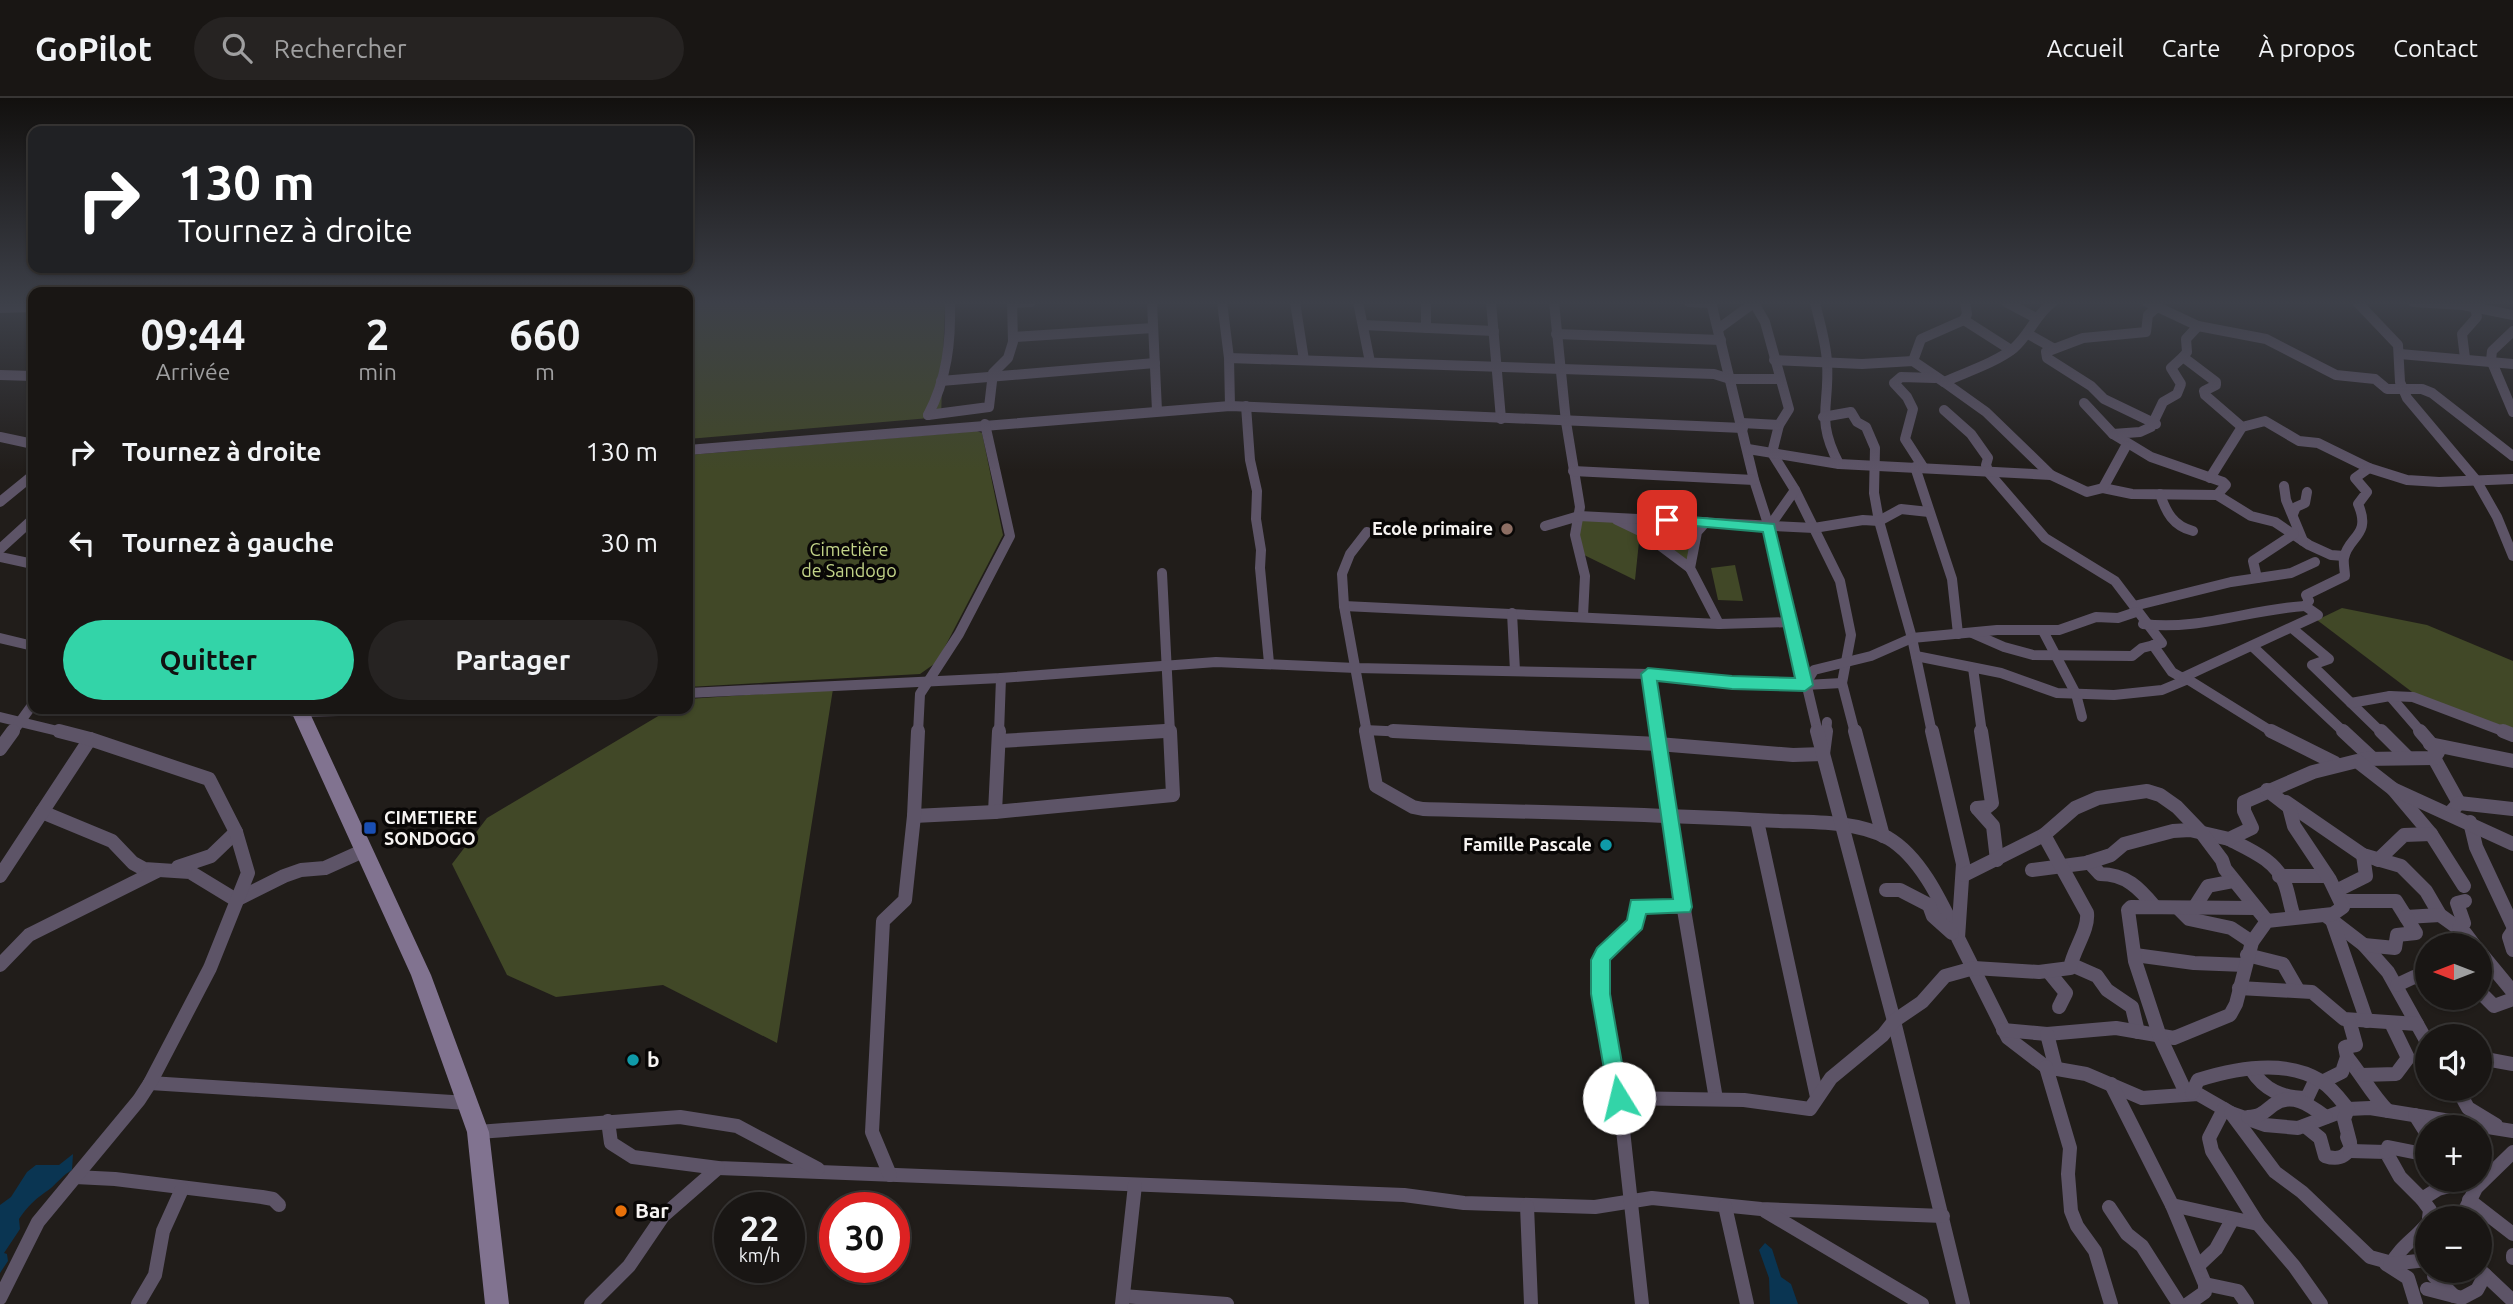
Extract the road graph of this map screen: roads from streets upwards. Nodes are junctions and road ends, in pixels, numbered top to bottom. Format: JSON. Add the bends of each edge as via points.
{"nodes":[{"id":1,"x":948,"y":358,"type":"edge"},
{"id":2,"x":1008,"y":358,"type":"edge"},
{"id":3,"x":1154,"y":358,"type":"edge"},
{"id":4,"x":1229,"y":358,"type":"edge"},
{"id":5,"x":1239,"y":358,"type":"edge"},
{"id":6,"x":1369,"y":358,"type":"edge"},
{"id":7,"x":1496,"y":358,"type":"edge"},
{"id":8,"x":1559,"y":358,"type":"edge"},
{"id":9,"x":1725,"y":358,"type":"edge"},
{"id":10,"x":1826,"y":358,"type":"edge"},
{"id":11,"x":1991,"y":358,"type":"edge"},
{"id":12,"x":2047,"y":358,"type":"edge"},
{"id":13,"x":2182,"y":358,"type":"edge"},
{"id":14,"x":2185,"y":358,"type":"edge"},
{"id":15,"x":2303,"y":358,"type":"edge"},
{"id":16,"x":2400,"y":358,"type":"edge"},
{"id":17,"x":2469,"y":358,"type":"edge"},
{"id":18,"x":1304,"y":360,"type":"joint"},
{"id":19,"x":1774,"y":360,"type":"joint"},
{"id":20,"x":2491,"y":360,"type":"junction"},
{"id":21,"x":1913,"y":361,"type":"joint"},
{"id":22,"x":1370,"y":362,"type":"junction"},
{"id":23,"x":1827,"y":362,"type":"junction"},
{"id":24,"x":1154,"y":363,"type":"junction"},
{"id":25,"x":2513,"y":364,"type":"edge"},
{"id":26,"x":1497,"y":369,"type":"junction"},
{"id":27,"x":1560,"y":371,"type":"junction"},
{"id":28,"x":0,"y":375,"type":"edge"},
{"id":29,"x":28,"y":376,"type":"edge"},
{"id":30,"x":991,"y":378,"type":"junction"},
{"id":31,"x":1730,"y":379,"type":"junction"},
{"id":32,"x":1779,"y":379,"type":"junction"},
{"id":33,"x":1939,"y":380,"type":"junction"},
{"id":34,"x":942,"y":381,"type":"junction"},
{"id":35,"x":2402,"y":388,"type":"junction"},
{"id":36,"x":2084,"y":403,"type":"dead end"},
{"id":37,"x":1230,"y":406,"type":"junction"},
{"id":38,"x":1246,"y":406,"type":"junction"},
{"id":39,"x":1944,"y":410,"type":"dead end"},
{"id":40,"x":1157,"y":411,"type":"junction"},
{"id":41,"x":2513,"y":412,"type":"edge"},
{"id":42,"x":1823,"y":417,"type":"junction"},
{"id":43,"x":1501,"y":419,"type":"junction"},
{"id":44,"x":1566,"y":422,"type":"junction"},
{"id":45,"x":985,"y":424,"type":"junction"},
{"id":46,"x":2156,"y":424,"type":"junction"},
{"id":47,"x":1742,"y":425,"type":"junction"},
{"id":48,"x":1779,"y":425,"type":"junction"},
{"id":49,"x":2242,"y":427,"type":"junction"},
{"id":50,"x":2113,"y":434,"type":"junction"},
{"id":51,"x":0,"y":437,"type":"edge"},
{"id":52,"x":28,"y":442,"type":"edge"},
{"id":53,"x":2126,"y":446,"type":"junction"},
{"id":54,"x":1748,"y":449,"type":"junction"},
{"id":55,"x":693,"y":450,"type":"edge"},
{"id":56,"x":1772,"y":453,"type":"junction"},
{"id":57,"x":2513,"y":456,"type":"edge"},
{"id":58,"x":1839,"y":464,"type":"junction"},
{"id":59,"x":1874,"y":467,"type":"junction"},
{"id":60,"x":1919,"y":467,"type":"junction"},
{"id":61,"x":2369,"y":468,"type":"junction"},
{"id":62,"x":1573,"y":471,"type":"junction"},
{"id":63,"x":1989,"y":473,"type":"junction"},
{"id":64,"x":2051,"y":475,"type":"junction"},
{"id":65,"x":2210,"y":478,"type":"junction"},
{"id":66,"x":28,"y":479,"type":"edge"},
{"id":67,"x":2513,"y":479,"type":"edge"},
{"id":68,"x":1754,"y":480,"type":"junction"},
{"id":69,"x":2474,"y":481,"type":"junction"},
{"id":70,"x":2284,"y":486,"type":"dead end"},
{"id":71,"x":2104,"y":488,"type":"junction"},
{"id":72,"x":1795,"y":490,"type":"junction"},
{"id":73,"x":2307,"y":492,"type":"dead end"},
{"id":74,"x":2160,"y":494,"type":"junction"},
{"id":75,"x":2217,"y":495,"type":"junction"},
{"id":76,"x":0,"y":502,"type":"edge"},
{"id":77,"x":1928,"y":512,"type":"junction"},
{"id":78,"x":2293,"y":514,"type":"junction"},
{"id":79,"x":1579,"y":516,"type":"junction"},
{"id":80,"x":1611,"y":517,"type":"junction"},
{"id":81,"x":28,"y":521,"type":"edge"},
{"id":82,"x":1880,"y":521,"type":"junction"},
{"id":83,"x":1706,"y":522,"type":"junction"},
{"id":84,"x":1545,"y":526,"type":"dead end"},
{"id":85,"x":1769,"y":527,"type":"junction"},
{"id":86,"x":1814,"y":528,"type":"junction"},
{"id":87,"x":2193,"y":531,"type":"dead end"},
{"id":88,"x":1367,"y":532,"type":"dead end"},
{"id":89,"x":2298,"y":537,"type":"junction"},
{"id":90,"x":0,"y":549,"type":"edge"},
{"id":91,"x":2344,"y":556,"type":"junction"},
{"id":92,"x":2513,"y":556,"type":"edge"},
{"id":93,"x":0,"y":558,"type":"edge"},
{"id":94,"x":2315,"y":562,"type":"dead end"},
{"id":95,"x":28,"y":563,"type":"edge"},
{"id":96,"x":1690,"y":568,"type":"junction"},
{"id":97,"x":1162,"y":573,"type":"dead end"},
{"id":98,"x":2258,"y":578,"type":"junction"},
{"id":99,"x":1344,"y":606,"type":"junction"},
{"id":100,"x":2305,"y":606,"type":"junction"},
{"id":101,"x":2135,"y":609,"type":"junction"},
{"id":102,"x":1511,"y":612,"type":"junction"},
{"id":103,"x":1583,"y":616,"type":"junction"},
{"id":104,"x":2118,"y":618,"type":"junction"},
{"id":105,"x":1793,"y":622,"type":"junction"},
{"id":106,"x":1719,"y":624,"type":"junction"},
{"id":107,"x":2147,"y":625,"type":"junction"},
{"id":108,"x":2293,"y":629,"type":"junction"},
{"id":109,"x":2043,"y":631,"type":"junction"},
{"id":110,"x":1963,"y":633,"type":"junction"},
{"id":111,"x":0,"y":638,"type":"edge"},
{"id":112,"x":1912,"y":638,"type":"junction"},
{"id":113,"x":28,"y":645,"type":"edge"},
{"id":114,"x":2153,"y":645,"type":"junction"},
{"id":115,"x":2252,"y":646,"type":"junction"},
{"id":116,"x":1916,"y":656,"type":"junction"},
{"id":117,"x":2057,"y":656,"type":"junction"},
{"id":118,"x":1167,"y":663,"type":"junction"},
{"id":119,"x":1269,"y":663,"type":"junction"},
{"id":120,"x":1846,"y":663,"type":"junction"},
{"id":121,"x":1356,"y":668,"type":"junction"},
{"id":122,"x":1973,"y":668,"type":"junction"},
{"id":123,"x":1515,"y":671,"type":"junction"},
{"id":124,"x":1648,"y":674,"type":"junction"},
{"id":125,"x":1001,"y":678,"type":"junction"},
{"id":126,"x":2185,"y":678,"type":"junction"},
{"id":127,"x":928,"y":680,"type":"junction"},
{"id":128,"x":1842,"y":684,"type":"junction"},
{"id":129,"x":1805,"y":685,"type":"junction"},
{"id":130,"x":693,"y":693,"type":"edge"},
{"id":131,"x":2076,"y":694,"type":"junction"},
{"id":132,"x":2390,"y":696,"type":"junction"},
{"id":133,"x":2351,"y":703,"type":"junction"},
{"id":134,"x":28,"y":710,"type":"edge"},
{"id":135,"x":302,"y":714,"type":"edge"},
{"id":136,"x":0,"y":716,"type":"edge"},
{"id":137,"x":2082,"y":717,"type":"dead end"},
{"id":138,"x":19,"y":722,"type":"junction"},
{"id":139,"x":1827,"y":722,"type":"dead end"},
{"id":140,"x":1364,"y":730,"type":"junction"},
{"id":141,"x":1171,"y":731,"type":"junction"},
{"id":142,"x":2513,"y":734,"type":"edge"},
{"id":143,"x":90,"y":739,"type":"junction"},
{"id":144,"x":1000,"y":741,"type":"junction"},
{"id":145,"x":1658,"y":744,"type":"junction"},
{"id":146,"x":2430,"y":744,"type":"junction"},
{"id":147,"x":0,"y":749,"type":"edge"},
{"id":148,"x":1823,"y":754,"type":"junction"},
{"id":149,"x":2372,"y":758,"type":"junction"},
{"id":150,"x":2408,"y":758,"type":"junction"},
{"id":151,"x":2434,"y":758,"type":"junction"},
{"id":152,"x":2357,"y":761,"type":"junction"},
{"id":153,"x":2513,"y":761,"type":"edge"},
{"id":154,"x":2335,"y":763,"type":"junction"},
{"id":155,"x":2393,"y":789,"type":"junction"},
{"id":156,"x":2267,"y":790,"type":"junction"},
{"id":157,"x":2283,"y":800,"type":"junction"},
{"id":158,"x":2454,"y":808,"type":"junction"},
{"id":159,"x":2513,"y":809,"type":"edge"},
{"id":160,"x":42,"y":812,"type":"junction"},
{"id":161,"x":995,"y":812,"type":"junction"},
{"id":162,"x":1668,"y":815,"type":"junction"},
{"id":163,"x":914,"y":816,"type":"junction"},
{"id":164,"x":1757,"y":821,"type":"junction"},
{"id":165,"x":2470,"y":822,"type":"junction"},
{"id":166,"x":1842,"y":825,"type":"junction"},
{"id":167,"x":236,"y":832,"type":"junction"},
{"id":168,"x":2201,"y":832,"type":"junction"},
{"id":169,"x":2431,"y":834,"type":"junction"},
{"id":170,"x":2043,"y":835,"type":"junction"},
{"id":171,"x":1883,"y":836,"type":"junction"},
{"id":172,"x":2229,"y":839,"type":"junction"},
{"id":173,"x":2513,"y":844,"type":"edge"},
{"id":174,"x":365,"y":850,"type":"junction"},
{"id":175,"x":2363,"y":855,"type":"junction"},
{"id":176,"x":1997,"y":860,"type":"junction"},
{"id":177,"x":2378,"y":860,"type":"junction"},
{"id":178,"x":2089,"y":862,"type":"junction"},
{"id":179,"x":2063,"y":865,"type":"junction"},
{"id":180,"x":2032,"y":870,"type":"dead end"},
{"id":181,"x":154,"y":872,"type":"junction"},
{"id":182,"x":1964,"y":875,"type":"junction"},
{"id":183,"x":0,"y":876,"type":"edge"},
{"id":184,"x":2279,"y":876,"type":"junction"},
{"id":185,"x":2327,"y":876,"type":"junction"},
{"id":186,"x":2234,"y":881,"type":"junction"},
{"id":187,"x":1886,"y":890,"type":"dead end"},
{"id":188,"x":2339,"y":896,"type":"junction"},
{"id":189,"x":236,"y":900,"type":"junction"},
{"id":190,"x":2508,"y":903,"type":"edge"},
{"id":191,"x":1684,"y":907,"type":"junction"},
{"id":192,"x":2155,"y":907,"type":"junction"},
{"id":193,"x":2178,"y":908,"type":"junction"},
{"id":194,"x":2194,"y":908,"type":"junction"},
{"id":195,"x":2256,"y":908,"type":"junction"},
{"id":196,"x":2440,"y":915,"type":"junction"},
{"id":197,"x":2294,"y":917,"type":"junction"},
{"id":198,"x":2406,"y":917,"type":"junction"},
{"id":199,"x":2329,"y":919,"type":"junction"},
{"id":200,"x":2267,"y":921,"type":"junction"},
{"id":201,"x":2459,"y":928,"type":"junction"},
{"id":202,"x":2513,"y":929,"type":"edge"},
{"id":203,"x":2463,"y":933,"type":"edge"},
{"id":204,"x":1958,"y":938,"type":"junction"},
{"id":205,"x":2364,"y":945,"type":"junction"},
{"id":206,"x":2513,"y":950,"type":"edge"},
{"id":207,"x":2248,"y":954,"type":"junction"},
{"id":208,"x":2135,"y":955,"type":"junction"},
{"id":209,"x":0,"y":965,"type":"edge"},
{"id":210,"x":2072,"y":965,"type":"junction"},
{"id":211,"x":2492,"y":966,"type":"edge"},
{"id":212,"x":1974,"y":968,"type":"junction"},
{"id":213,"x":2048,"y":971,"type":"junction"},
{"id":214,"x":2415,"y":977,"type":"edge"},
{"id":215,"x":2396,"y":985,"type":"junction"},
{"id":216,"x":2239,"y":988,"type":"junction"},
{"id":217,"x":2298,"y":990,"type":"junction"},
{"id":218,"x":2512,"y":990,"type":"edge"},
{"id":219,"x":2492,"y":1004,"type":"edge"},
{"id":220,"x":2059,"y":1007,"type":"dead end"},
{"id":221,"x":2349,"y":1020,"type":"junction"},
{"id":222,"x":1894,"y":1021,"type":"junction"},
{"id":223,"x":2367,"y":1021,"type":"junction"},
{"id":224,"x":2391,"y":1023,"type":"junction"},
{"id":225,"x":2417,"y":1024,"type":"joint"},
{"id":226,"x":2003,"y":1030,"type":"junction"},
{"id":227,"x":2138,"y":1032,"type":"junction"},
{"id":228,"x":2047,"y":1034,"type":"junction"},
{"id":229,"x":2160,"y":1037,"type":"junction"},
{"id":230,"x":2347,"y":1057,"type":"junction"},
{"id":231,"x":2492,"y":1060,"type":"edge"},
{"id":232,"x":2513,"y":1064,"type":"edge"},
{"id":233,"x":2051,"y":1068,"type":"junction"},
{"id":234,"x":2251,"y":1069,"type":"junction"},
{"id":235,"x":2361,"y":1075,"type":"junction"},
{"id":236,"x":2319,"y":1080,"type":"junction"},
{"id":237,"x":150,"y":1083,"type":"junction"},
{"id":238,"x":2110,"y":1084,"type":"junction"},
{"id":239,"x":2262,"y":1085,"type":"junction"},
{"id":240,"x":2189,"y":1093,"type":"junction"},
{"id":241,"x":1816,"y":1097,"type":"junction"},
{"id":242,"x":1619,"y":1098,"type":"junction"},
{"id":243,"x":2291,"y":1098,"type":"junction"},
{"id":244,"x":1716,"y":1099,"type":"junction"},
{"id":245,"x":2464,"y":1101,"type":"edge"},
{"id":246,"x":468,"y":1103,"type":"junction"},
{"id":247,"x":2267,"y":1108,"type":"junction"},
{"id":248,"x":2348,"y":1109,"type":"junction"},
{"id":249,"x":2388,"y":1111,"type":"junction"},
{"id":250,"x":2231,"y":1112,"type":"junction"},
{"id":251,"x":2415,"y":1115,"type":"edge"},
{"id":252,"x":2328,"y":1116,"type":"junction"},
{"id":253,"x":608,"y":1121,"type":"junction"},
{"id":254,"x":2305,"y":1126,"type":"junction"},
{"id":255,"x":2506,"y":1129,"type":"edge"},
{"id":256,"x":478,"y":1132,"type":"junction"},
{"id":257,"x":2350,"y":1146,"type":"junction"},
{"id":258,"x":2386,"y":1152,"type":"junction"},
{"id":259,"x":2415,"y":1152,"type":"edge"},
{"id":260,"x":2512,"y":1155,"type":"edge"},
{"id":261,"x":718,"y":1168,"type":"junction"},
{"id":262,"x":825,"y":1172,"type":"junction"},
{"id":263,"x":890,"y":1175,"type":"junction"},
{"id":264,"x":75,"y":1177,"type":"junction"},
{"id":265,"x":1135,"y":1185,"type":"junction"},
{"id":266,"x":182,"y":1189,"type":"junction"},
{"id":267,"x":2433,"y":1192,"type":"edge"},
{"id":268,"x":2422,"y":1199,"type":"junction"},
{"id":269,"x":1632,"y":1200,"type":"junction"},
{"id":270,"x":279,"y":1205,"type":"dead end"},
{"id":271,"x":2172,"y":1205,"type":"junction"},
{"id":272,"x":1527,"y":1206,"type":"junction"},
{"id":273,"x":1726,"y":1206,"type":"junction"},
{"id":274,"x":2426,"y":1206,"type":"edge"},
{"id":275,"x":2467,"y":1206,"type":"edge"},
{"id":276,"x":2109,"y":1207,"type":"dead end"},
{"id":277,"x":1761,"y":1209,"type":"junction"},
{"id":278,"x":1943,"y":1216,"type":"junction"},
{"id":279,"x":2232,"y":1220,"type":"junction"},
{"id":280,"x":2258,"y":1224,"type":"junction"},
{"id":281,"x":2492,"y":1224,"type":"edge"},
{"id":282,"x":2511,"y":1234,"type":"edge"},
{"id":283,"x":2415,"y":1239,"type":"edge"},
{"id":284,"x":2386,"y":1264,"type":"junction"},
{"id":285,"x":2199,"y":1265,"type":"junction"},
{"id":286,"x":2408,"y":1278,"type":"junction"},
{"id":287,"x":2492,"y":1282,"type":"edge"},
{"id":288,"x":2478,"y":1283,"type":"edge"},
{"id":289,"x":2205,"y":1284,"type":"junction"},
{"id":290,"x":2427,"y":1284,"type":"edge"},
{"id":291,"x":0,"y":1298,"type":"edge"},
{"id":292,"x":1122,"y":1300,"type":"edge"},
{"id":293,"x":2459,"y":1301,"type":"edge"},
{"id":294,"x":2513,"y":1301,"type":"edge"},
{"id":295,"x":138,"y":1304,"type":"edge"},
{"id":296,"x":497,"y":1304,"type":"edge"},
{"id":297,"x":591,"y":1304,"type":"edge"},
{"id":298,"x":1227,"y":1304,"type":"edge"},
{"id":299,"x":1531,"y":1304,"type":"edge"},
{"id":300,"x":1642,"y":1304,"type":"edge"},
{"id":301,"x":1747,"y":1304,"type":"edge"},
{"id":302,"x":1922,"y":1304,"type":"edge"},
{"id":303,"x":1963,"y":1304,"type":"edge"},
{"id":304,"x":2111,"y":1304,"type":"edge"},
{"id":305,"x":2179,"y":1304,"type":"edge"},
{"id":306,"x":2188,"y":1304,"type":"edge"},
{"id":307,"x":2248,"y":1304,"type":"edge"},
{"id":308,"x":2321,"y":1304,"type":"edge"}],
"edges":[{"from":1,"to":34,"type":"street"},
{"from":2,"to":30,"type":"street"},
{"from":3,"to":24,"type":"street"},
{"from":4,"to":37,"type":"street"},
{"from":5,"to":18,"type":"street"},
{"from":6,"to":22,"type":"street"},
{"from":7,"to":26,"type":"street"},
{"from":8,"to":27,"type":"street"},
{"from":9,"to":31,"type":"street"},
{"from":10,"to":23,"type":"street"},
{"from":11,"to":33,"type":"street"},
{"from":12,"to":46,"type":"street","via":[[2099,396]]},
{"from":13,"to":46,"type":"street","via":[[2171,368],[2181,384],[2178,394],[2163,402]]},
{"from":14,"to":49,"type":"street","via":[[2216,382],[2205,395]]},
{"from":15,"to":35,"type":"street","via":[[2336,375],[2375,379],[2387,389]]},
{"from":16,"to":35,"type":"street"},
{"from":17,"to":20,"type":"street"},
{"from":18,"to":22,"type":"street"},
{"from":19,"to":23,"type":"street"},
{"from":19,"to":32,"type":"street"},
{"from":20,"to":25,"type":"street"},
{"from":20,"to":41,"type":"street"},
{"from":21,"to":23,"type":"street"},
{"from":21,"to":33,"type":"street"},
{"from":22,"to":26,"type":"street"},
{"from":23,"to":42,"type":"street"},
{"from":24,"to":30,"type":"street"},
{"from":24,"to":40,"type":"street"},
{"from":26,"to":27,"type":"street"},
{"from":26,"to":43,"type":"street"},
{"from":27,"to":31,"type":"street","via":[[1714,374]]},
{"from":27,"to":44,"type":"street"},
{"from":28,"to":29,"type":"street"},
{"from":30,"to":34,"type":"street"},
{"from":30,"to":34,"type":"street","via":[[989,407],[928,415]]},
{"from":31,"to":32,"type":"street"},
{"from":31,"to":47,"type":"street"},
{"from":32,"to":48,"type":"street","via":[[1789,409]]},
{"from":33,"to":60,"type":"street","via":[[1901,377],[1894,383],[1913,409],[1905,439]]},
{"from":33,"to":64,"type":"street","via":[[1986,412]]},
{"from":35,"to":57,"type":"street","via":[[2432,393]]},
{"from":35,"to":69,"type":"street","via":[[2423,422],[2459,457]]},
{"from":36,"to":50,"type":"street"},
{"from":37,"to":38,"type":"street"},
{"from":37,"to":40,"type":"street"},
{"from":38,"to":43,"type":"street"},
{"from":38,"to":119,"type":"street"},
{"from":39,"to":63,"type":"street","via":[[1975,439],[1988,458]]},
{"from":40,"to":45,"type":"street"},
{"from":42,"to":58,"type":"street"},
{"from":42,"to":59,"type":"street","via":[[1851,412],[1866,427],[1875,448]]},
{"from":43,"to":44,"type":"street"},
{"from":44,"to":47,"type":"street"},
{"from":44,"to":62,"type":"street"},
{"from":45,"to":55,"type":"street"},
{"from":45,"to":127,"type":"street","via":[[1010,536],[959,634]]},
{"from":46,"to":50,"type":"street","via":[[2139,432]]},
{"from":47,"to":48,"type":"street"},
{"from":47,"to":54,"type":"street"},
{"from":48,"to":56,"type":"street"},
{"from":49,"to":61,"type":"street","via":[[2265,421],[2299,442],[2318,443]]},
{"from":49,"to":65,"type":"street"},
{"from":50,"to":53,"type":"street"},
{"from":51,"to":52,"type":"street"},
{"from":53,"to":65,"type":"street"},
{"from":53,"to":71,"type":"street"},
{"from":54,"to":56,"type":"street"},
{"from":54,"to":68,"type":"street"},
{"from":56,"to":58,"type":"street"},
{"from":56,"to":72,"type":"street"},
{"from":58,"to":59,"type":"street"},
{"from":59,"to":60,"type":"street"},
{"from":59,"to":82,"type":"street"},
{"from":60,"to":63,"type":"street"},
{"from":60,"to":77,"type":"street"},
{"from":61,"to":69,"type":"street","via":[[2407,481]]},
{"from":61,"to":91,"type":"street","via":[[2356,478],[2367,492],[2358,504],[2363,521],[2359,537]]},
{"from":62,"to":68,"type":"street"},
{"from":62,"to":79,"type":"street"},
{"from":63,"to":64,"type":"street"},
{"from":63,"to":101,"type":"street","via":[[2045,538],[2115,581]]},
{"from":64,"to":71,"type":"street","via":[[2087,492]]},
{"from":65,"to":75,"type":"street","via":[[2225,484]]},
{"from":66,"to":76,"type":"street"},
{"from":67,"to":69,"type":"street"},
{"from":68,"to":85,"type":"street"},
{"from":69,"to":92,"type":"street","via":[[2500,522]]},
{"from":70,"to":78,"type":"street"},
{"from":71,"to":74,"type":"street"},
{"from":72,"to":85,"type":"street"},
{"from":72,"to":86,"type":"street"},
{"from":73,"to":78,"type":"street","via":[[2305,503]]},
{"from":74,"to":75,"type":"street"},
{"from":74,"to":87,"type":"street","via":[[2170,519]]},
{"from":75,"to":89,"type":"street"},
{"from":77,"to":82,"type":"street","via":[[1901,509]]},
{"from":77,"to":110,"type":"street","via":[[1952,579]]},
{"from":78,"to":89,"type":"street","via":[[2300,526]]},
{"from":79,"to":80,"type":"street"},
{"from":79,"to":84,"type":"street"},
{"from":79,"to":103,"type":"street","via":[[1575,535],[1585,576]]},
{"from":80,"to":83,"type":"street"},
{"from":80,"to":96,"type":"street","via":[[1642,532]]},
{"from":81,"to":90,"type":"street"},
{"from":82,"to":86,"type":"street"},
{"from":82,"to":112,"type":"street"},
{"from":83,"to":85,"type":"street"},
{"from":83,"to":96,"type":"street","via":[[1698,532]]},
{"from":85,"to":86,"type":"street"},
{"from":85,"to":105,"type":"street"},
{"from":86,"to":120,"type":"street","via":[[1840,580],[1851,635]]},
{"from":88,"to":99,"type":"street","via":[[1342,574]]},
{"from":89,"to":91,"type":"street","via":[[2331,555]]},
{"from":89,"to":98,"type":"street","via":[[2253,561]]},
{"from":91,"to":100,"type":"street","via":[[2345,576],[2306,595],[2309,601]]},
{"from":93,"to":95,"type":"street"},
{"from":94,"to":98,"type":"street","via":[[2291,573]]},
{"from":96,"to":106,"type":"street"},
{"from":97,"to":118,"type":"street"},
{"from":98,"to":101,"type":"street","via":[[2171,596]]},
{"from":99,"to":102,"type":"street"},
{"from":99,"to":121,"type":"street"},
{"from":100,"to":107,"type":"street","via":[[2266,608],[2193,625]]},
{"from":100,"to":108,"type":"street","via":[[2318,615]]},
{"from":101,"to":104,"type":"street"},
{"from":101,"to":107,"type":"street"},
{"from":102,"to":103,"type":"street"},
{"from":102,"to":123,"type":"street"},
{"from":103,"to":106,"type":"street"},
{"from":104,"to":107,"type":"street"},
{"from":104,"to":109,"type":"street","via":[[2096,617]]},
{"from":105,"to":106,"type":"street"},
{"from":105,"to":129,"type":"street"},
{"from":107,"to":114,"type":"street","via":[[2162,643]]},
{"from":108,"to":115,"type":"street"},
{"from":108,"to":133,"type":"street","via":[[2329,659],[2312,665]]},
{"from":109,"to":110,"type":"street"},
{"from":109,"to":117,"type":"street"},
{"from":110,"to":112,"type":"street"},
{"from":110,"to":117,"type":"street","via":[[2004,648]]},
{"from":111,"to":113,"type":"street"},
{"from":112,"to":116,"type":"street"},
{"from":112,"to":120,"type":"street"},
{"from":114,"to":117,"type":"street","via":[[2132,656]]},
{"from":114,"to":126,"type":"street","via":[[2172,672]]},
{"from":115,"to":126,"type":"street"},
{"from":115,"to":149,"type":"street"},
{"from":116,"to":122,"type":"street"},
{"from":116,"to":182,"type":"street"},
{"from":117,"to":131,"type":"street"},
{"from":118,"to":119,"type":"street"},
{"from":118,"to":125,"type":"street"},
{"from":118,"to":141,"type":"street"},
{"from":119,"to":121,"type":"street"},
{"from":120,"to":128,"type":"street"},
{"from":120,"to":129,"type":"street","via":[[1814,670]]},
{"from":121,"to":123,"type":"street"},
{"from":121,"to":140,"type":"street"},
{"from":122,"to":131,"type":"street","via":[[2057,693]]},
{"from":122,"to":176,"type":"street","via":[[1992,803],[1977,808],[1993,825]]},
{"from":123,"to":124,"type":"street"},
{"from":124,"to":129,"type":"street"},
{"from":124,"to":145,"type":"street"},
{"from":125,"to":127,"type":"street"},
{"from":125,"to":144,"type":"street"},
{"from":126,"to":131,"type":"street","via":[[2162,690]]},
{"from":126,"to":154,"type":"street","via":[[2283,740]]},
{"from":127,"to":130,"type":"street"},
{"from":127,"to":163,"type":"street","via":[[920,694]]},
{"from":128,"to":129,"type":"street"},
{"from":128,"to":171,"type":"street"},
{"from":129,"to":148,"type":"street"},
{"from":131,"to":137,"type":"street"},
{"from":132,"to":133,"type":"street"},
{"from":132,"to":142,"type":"street","via":[[2413,697]]},
{"from":132,"to":146,"type":"street"},
{"from":133,"to":150,"type":"street"},
{"from":134,"to":138,"type":"street"},
{"from":135,"to":174,"type":"street"},
{"from":136,"to":138,"type":"street"},
{"from":138,"to":143,"type":"street"},
{"from":138,"to":147,"type":"street"},
{"from":139,"to":148,"type":"street"},
{"from":140,"to":145,"type":"street"},
{"from":140,"to":162,"type":"street","via":[[1376,786],[1413,807]]},
{"from":141,"to":144,"type":"street"},
{"from":141,"to":161,"type":"street","via":[[1174,795]]},
{"from":143,"to":160,"type":"street"},
{"from":143,"to":167,"type":"street","via":[[203,775]]},
{"from":144,"to":161,"type":"street"},
{"from":145,"to":148,"type":"street"},
{"from":145,"to":162,"type":"street"},
{"from":146,"to":151,"type":"street","via":[[2438,752]]},
{"from":146,"to":153,"type":"street"},
{"from":148,"to":166,"type":"street"},
{"from":149,"to":150,"type":"street"},
{"from":149,"to":152,"type":"street"},
{"from":150,"to":151,"type":"street"},
{"from":151,"to":158,"type":"street","via":[[2449,780]]},
{"from":152,"to":154,"type":"street"},
{"from":152,"to":155,"type":"street"},
{"from":154,"to":156,"type":"street"},
{"from":155,"to":158,"type":"street"},
{"from":155,"to":169,"type":"street"},
{"from":156,"to":157,"type":"street"},
{"from":156,"to":172,"type":"street","via":[[2244,802],[2252,828]]},
{"from":157,"to":175,"type":"street"},
{"from":157,"to":185,"type":"street","via":[[2297,833]]},
{"from":158,"to":159,"type":"street"},
{"from":158,"to":165,"type":"street"},
{"from":160,"to":181,"type":"street","via":[[112,841],[133,863]]},
{"from":160,"to":183,"type":"street"},
{"from":161,"to":163,"type":"street"},
{"from":162,"to":164,"type":"street"},
{"from":162,"to":191,"type":"street"},
{"from":163,"to":263,"type":"street","via":[[905,900],[883,921],[872,1132]]},
{"from":164,"to":166,"type":"street"},
{"from":164,"to":241,"type":"street"},
{"from":165,"to":173,"type":"street"},
{"from":165,"to":190,"type":"street","via":[[2476,847]]},
{"from":166,"to":171,"type":"street"},
{"from":166,"to":222,"type":"street"},
{"from":167,"to":181,"type":"street","via":[[228,844],[203,860]]},
{"from":167,"to":189,"type":"street","via":[[248,873]]},
{"from":168,"to":170,"type":"street","via":[[2169,800],[2147,791],[2098,798],[2075,808]]},
{"from":168,"to":172,"type":"street"},
{"from":168,"to":178,"type":"street","via":[[2164,833],[2124,844],[2112,855]]},
{"from":168,"to":186,"type":"street"},
{"from":169,"to":177,"type":"street","via":[[2404,835]]},
{"from":169,"to":201,"type":"street","via":[[2464,894],[2457,903],[2464,923]]},
{"from":170,"to":176,"type":"street"},
{"from":170,"to":179,"type":"street"},
{"from":171,"to":204,"type":"street","via":[[1905,852]]},
{"from":172,"to":184,"type":"street","via":[[2269,861]]},
{"from":174,"to":189,"type":"street","via":[[325,868],[284,876]]},
{"from":174,"to":246,"type":"street","via":[[421,975]]},
{"from":175,"to":177,"type":"street"},
{"from":175,"to":188,"type":"street","via":[[2366,876]]},
{"from":176,"to":182,"type":"street"},
{"from":177,"to":196,"type":"street","via":[[2401,866],[2426,891]]},
{"from":178,"to":179,"type":"street"},
{"from":178,"to":192,"type":"street","via":[[2100,874],[2113,873],[2139,886]]},
{"from":179,"to":180,"type":"street"},
{"from":179,"to":210,"type":"street","via":[[2088,921],[2073,952]]},
{"from":181,"to":189,"type":"street","via":[[190,872]]},
{"from":181,"to":209,"type":"street","via":[[29,934]]},
{"from":182,"to":204,"type":"street"},
{"from":184,"to":185,"type":"street"},
{"from":184,"to":197,"type":"street"},
{"from":185,"to":188,"type":"street"},
{"from":186,"to":194,"type":"street","via":[[2213,881],[2203,889]]},
{"from":186,"to":195,"type":"street"},
{"from":187,"to":204,"type":"street","via":[[1900,890],[1929,905],[1933,916]]},
{"from":188,"to":198,"type":"street","via":[[2396,901]]},
{"from":188,"to":199,"type":"street","via":[[2343,907]]},
{"from":189,"to":237,"type":"street","via":[[210,968]]},
{"from":190,"to":202,"type":"street"},
{"from":191,"to":242,"type":"street","via":[[1637,906],[1636,924],[1600,960],[1601,994]]},
{"from":191,"to":244,"type":"street"},
{"from":192,"to":193,"type":"street"},
{"from":192,"to":208,"type":"street","via":[[2128,910]]},
{"from":193,"to":194,"type":"street"},
{"from":193,"to":207,"type":"street","via":[[2189,919],[2231,928]]},
{"from":194,"to":195,"type":"street"},
{"from":195,"to":200,"type":"street"},
{"from":196,"to":198,"type":"street"},
{"from":196,"to":201,"type":"street"},
{"from":197,"to":199,"type":"street"},
{"from":197,"to":200,"type":"street"},
{"from":198,"to":205,"type":"street","via":[[2416,933],[2397,935],[2395,948]]},
{"from":199,"to":205,"type":"street"},
{"from":199,"to":223,"type":"street"},
{"from":200,"to":207,"type":"street"},
{"from":201,"to":203,"type":"street"},
{"from":202,"to":206,"type":"street","via":[[2509,937]]},
{"from":204,"to":212,"type":"street"},
{"from":205,"to":215,"type":"street"},
{"from":207,"to":208,"type":"street","via":[[2194,963]]},
{"from":207,"to":216,"type":"street"},
{"from":207,"to":217,"type":"street","via":[[2283,964]]},
{"from":208,"to":229,"type":"street"},
{"from":210,"to":213,"type":"street"},
{"from":210,"to":227,"type":"street","via":[[2097,976],[2107,990],[2132,1007]]},
{"from":211,"to":218,"type":"street"},
{"from":212,"to":213,"type":"street"},
{"from":212,"to":222,"type":"street","via":[[1945,976],[1922,1002]]},
{"from":212,"to":226,"type":"street"},
{"from":213,"to":220,"type":"street","via":[[2066,993]]},
{"from":214,"to":215,"type":"street"},
{"from":215,"to":225,"type":"street"},
{"from":216,"to":217,"type":"street"},
{"from":216,"to":229,"type":"street","via":[[2230,1015],[2174,1038]]},
{"from":217,"to":221,"type":"street","via":[[2315,993],[2337,1015]]},
{"from":218,"to":219,"type":"street"},
{"from":221,"to":223,"type":"street"},
{"from":221,"to":230,"type":"street","via":[[2356,1045],[2345,1047]]},
{"from":222,"to":241,"type":"street"},
{"from":222,"to":278,"type":"street"},
{"from":223,"to":224,"type":"street"},
{"from":224,"to":225,"type":"street"},
{"from":224,"to":235,"type":"street","via":[[2408,1058],[2396,1074]]},
{"from":226,"to":228,"type":"street"},
{"from":226,"to":233,"type":"street","via":[[2013,1044]]},
{"from":227,"to":228,"type":"street","via":[[2091,1029]]},
{"from":227,"to":229,"type":"street"},
{"from":228,"to":233,"type":"street"},
{"from":229,"to":240,"type":"street"},
{"from":230,"to":235,"type":"street"},
{"from":230,"to":236,"type":"street","via":[[2342,1072]]},
{"from":231,"to":232,"type":"street"},
{"from":233,"to":238,"type":"street"},
{"from":233,"to":304,"type":"street","via":[[2070,1148],[2071,1211],[2095,1251]]},
{"from":234,"to":236,"type":"street","via":[[2295,1070]]},
{"from":234,"to":239,"type":"street"},
{"from":234,"to":240,"type":"street","via":[[2198,1080]]},
{"from":235,"to":249,"type":"street"},
{"from":236,"to":243,"type":"street","via":[[2307,1098]]},
{"from":236,"to":248,"type":"street"},
{"from":237,"to":246,"type":"street"},
{"from":237,"to":264,"type":"street"},
{"from":238,"to":240,"type":"street","via":[[2148,1099]]},
{"from":238,"to":271,"type":"street"},
{"from":239,"to":243,"type":"street"},
{"from":239,"to":247,"type":"street"},
{"from":240,"to":250,"type":"street"},
{"from":241,"to":244,"type":"street","via":[[1810,1109]]},
{"from":242,"to":244,"type":"street"},
{"from":242,"to":269,"type":"street"},
{"from":243,"to":247,"type":"street","via":[[2272,1102]]},
{"from":243,"to":252,"type":"street"},
{"from":245,"to":255,"type":"street","via":[[2468,1108]]},
{"from":246,"to":256,"type":"street"},
{"from":247,"to":250,"type":"street","via":[[2256,1118]]},
{"from":248,"to":249,"type":"street"},
{"from":248,"to":252,"type":"street"},
{"from":248,"to":257,"type":"street","via":[[2344,1119]]},
{"from":249,"to":251,"type":"street"},
{"from":250,"to":254,"type":"street","via":[[2279,1128]]},
{"from":250,"to":280,"type":"street","via":[[2209,1138],[2212,1151]]},
{"from":250,"to":284,"type":"street","via":[[2275,1172],[2358,1248]]},
{"from":252,"to":254,"type":"street"},
{"from":252,"to":257,"type":"street"},
{"from":253,"to":256,"type":"street"},
{"from":253,"to":261,"type":"street","via":[[611,1143],[633,1157]]},
{"from":253,"to":262,"type":"street","via":[[680,1117],[737,1126]]},
{"from":254,"to":257,"type":"street","via":[[2323,1140],[2325,1156],[2342,1158]]},
{"from":256,"to":296,"type":"street"},
{"from":257,"to":258,"type":"street"},
{"from":258,"to":259,"type":"street","via":[[2388,1147]]},
{"from":258,"to":268,"type":"street","via":[[2400,1177]]},
{"from":260,"to":275,"type":"street","via":[[2476,1188]]},
{"from":261,"to":262,"type":"street"},
{"from":261,"to":297,"type":"street","via":[[663,1216],[629,1266]]},
{"from":262,"to":263,"type":"street"},
{"from":263,"to":265,"type":"street"},
{"from":264,"to":266,"type":"street","via":[[101,1175]]},
{"from":264,"to":291,"type":"street","via":[[27,1240]]},
{"from":265,"to":272,"type":"street","via":[[1404,1195]]},
{"from":265,"to":292,"type":"street"},
{"from":266,"to":270,"type":"street","via":[[273,1199]]},
{"from":266,"to":295,"type":"street","via":[[163,1231],[155,1275]]},
{"from":267,"to":268,"type":"street"},
{"from":268,"to":274,"type":"street"},
{"from":269,"to":272,"type":"street","via":[[1595,1207]]},
{"from":269,"to":273,"type":"street"},
{"from":269,"to":300,"type":"street"},
{"from":271,"to":279,"type":"street"},
{"from":271,"to":285,"type":"street"},
{"from":272,"to":299,"type":"street"},
{"from":273,"to":277,"type":"street"},
{"from":273,"to":301,"type":"street"},
{"from":276,"to":305,"type":"street"},
{"from":277,"to":278,"type":"street"},
{"from":277,"to":302,"type":"street"},
{"from":278,"to":303,"type":"street"},
{"from":279,"to":280,"type":"street"},
{"from":279,"to":285,"type":"street","via":[[2216,1249]]},
{"from":280,"to":308,"type":"street"},
{"from":281,"to":282,"type":"street"},
{"from":283,"to":284,"type":"street"},
{"from":284,"to":286,"type":"street"},
{"from":284,"to":290,"type":"street"},
{"from":285,"to":289,"type":"street"},
{"from":286,"to":290,"type":"street"},
{"from":286,"to":290,"type":"street"},
{"from":287,"to":294,"type":"street"},
{"from":288,"to":293,"type":"street","via":[[2475,1292]]},
{"from":289,"to":306,"type":"street","via":[[2205,1292]]},
{"from":289,"to":307,"type":"street","via":[[2238,1291]]},
{"from":290,"to":293,"type":"street"},
{"from":292,"to":298,"type":"street"}]}
